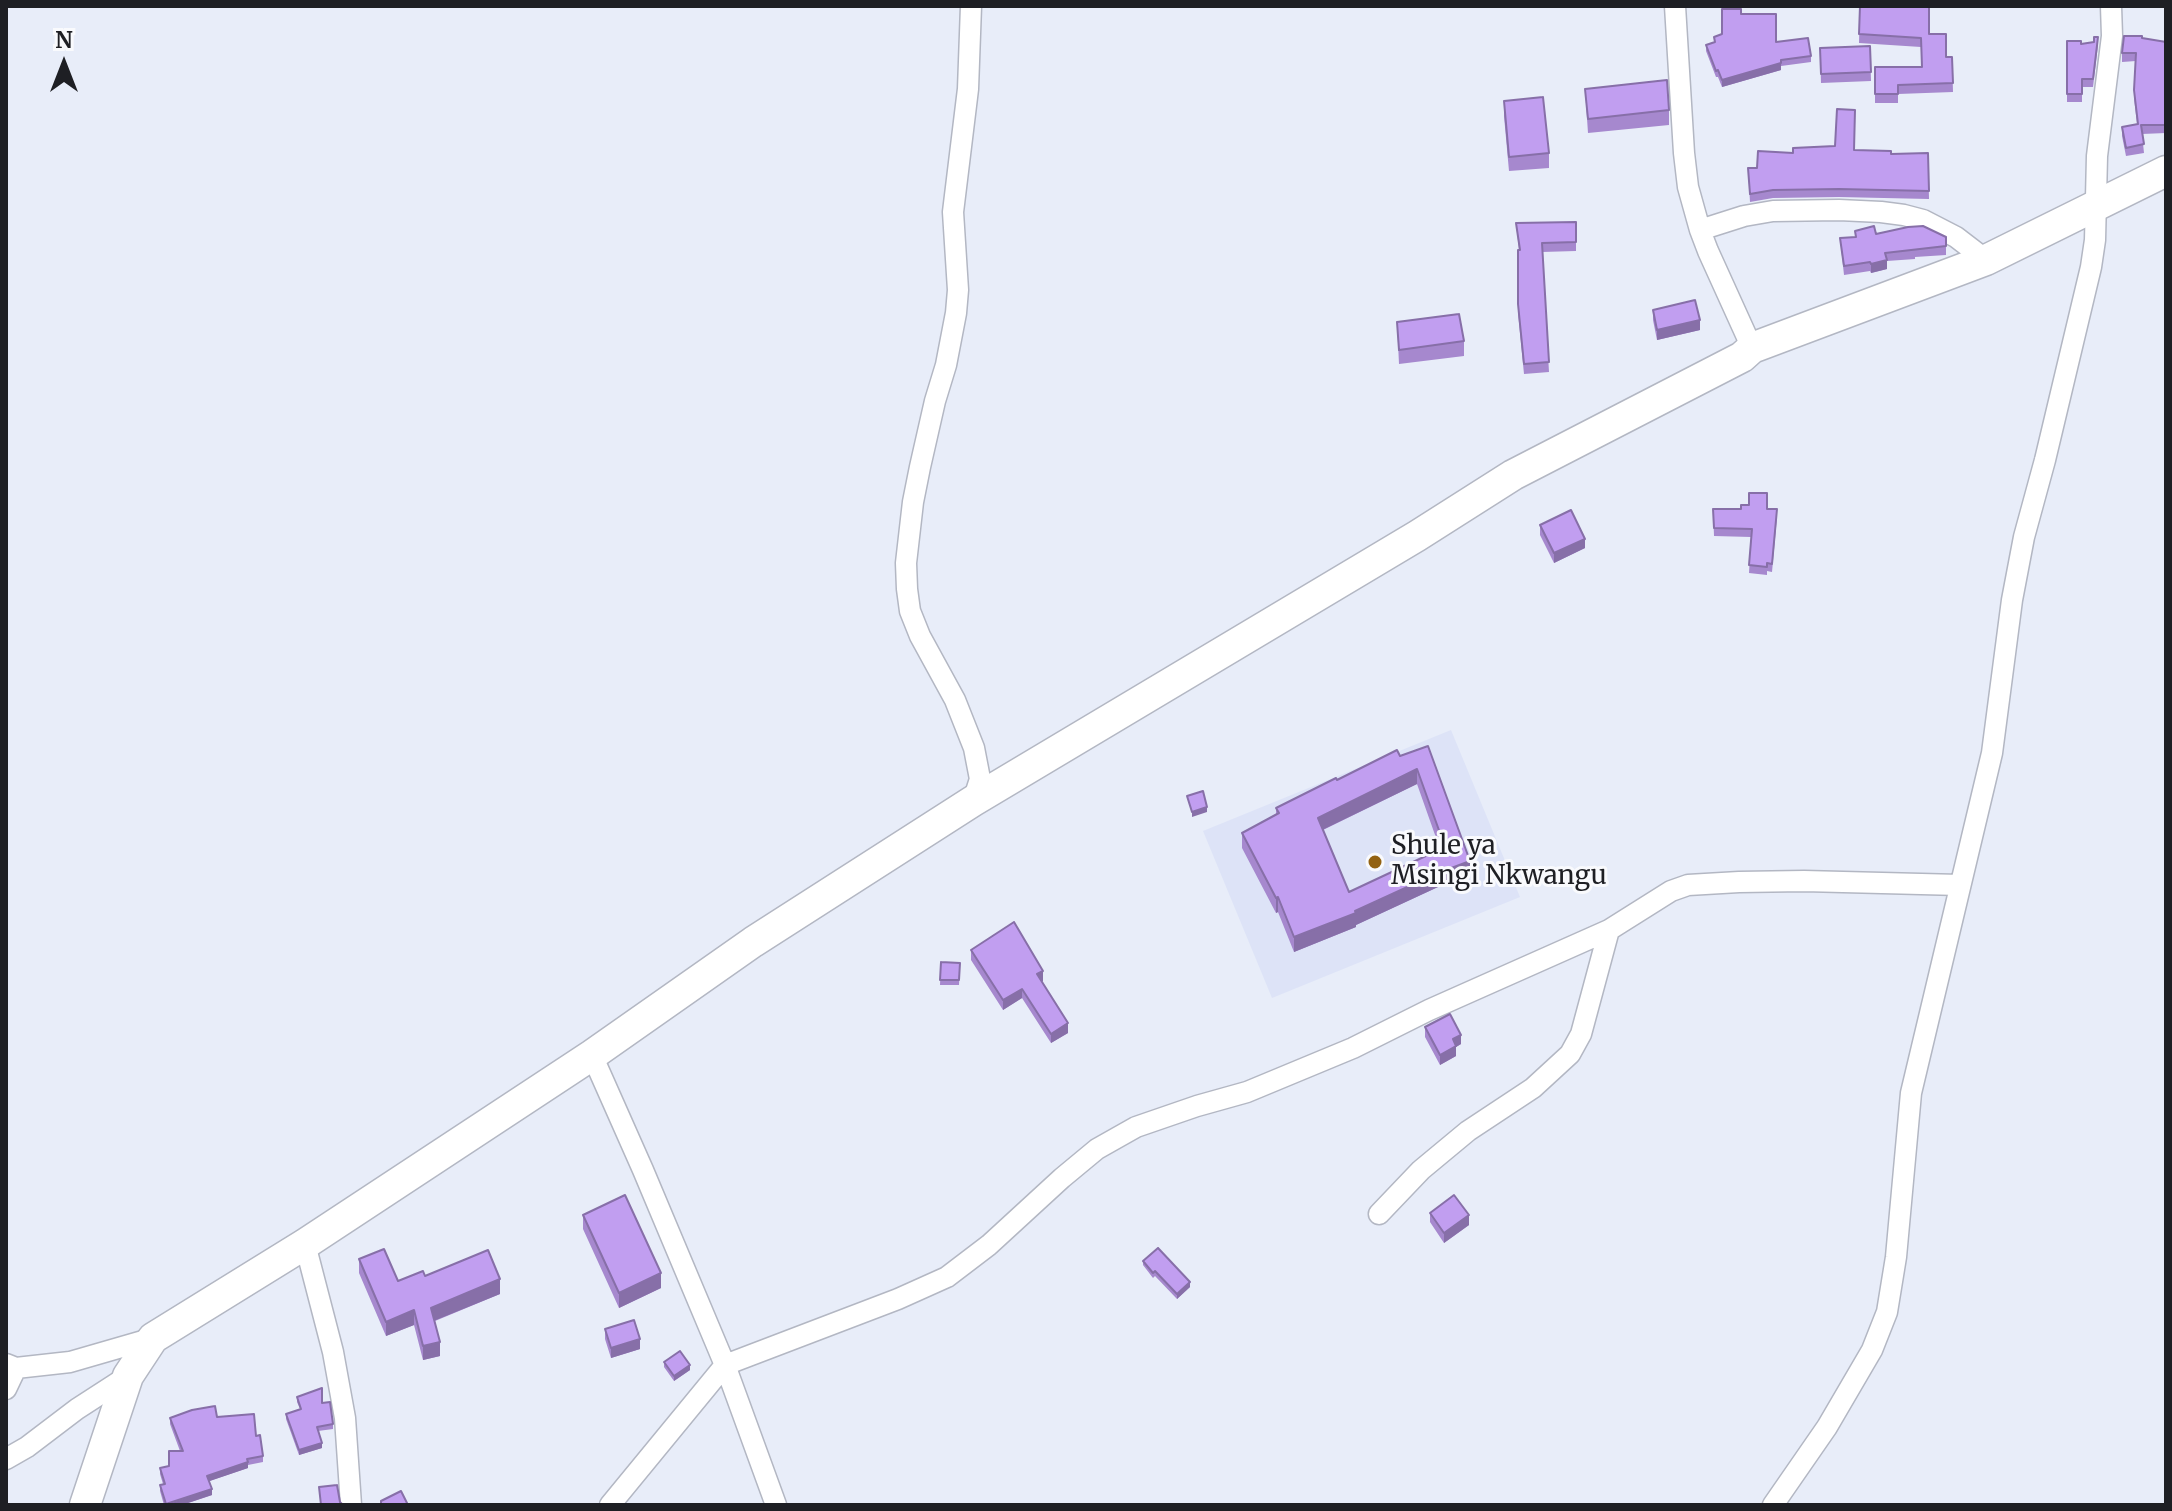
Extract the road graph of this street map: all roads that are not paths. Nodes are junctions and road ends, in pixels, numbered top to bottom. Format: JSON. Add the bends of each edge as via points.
{"nodes":[{"id":1,"x":971,"y":6,"type":"edge"},
{"id":2,"x":1675,"y":6,"type":"edge"},
{"id":3,"x":2111,"y":6,"type":"edge"},
{"id":4,"x":2166,"y":171,"type":"edge"},
{"id":5,"x":2095,"y":205,"type":"junction"},
{"id":6,"x":1700,"y":230,"type":"junction"},
{"id":7,"x":1986,"y":260,"type":"junction"},
{"id":8,"x":1752,"y":348,"type":"junction"},
{"id":9,"x":973,"y":801,"type":"junction"},
{"id":10,"x":1960,"y":885,"type":"junction"},
{"id":11,"x":1609,"y":930,"type":"junction"},
{"id":12,"x":592,"y":1055,"type":"junction"},
{"id":13,"x":1379,"y":1214,"type":"dead end"},
{"id":14,"x":305,"y":1244,"type":"junction"},
{"id":15,"x":153,"y":1338,"type":"junction"},
{"id":16,"x":725,"y":1365,"type":"junction"},
{"id":17,"x":11,"y":1366,"type":"edge"},
{"id":18,"x":128,"y":1376,"type":"junction"},
{"id":19,"x":6,"y":1389,"type":"edge"},
{"id":20,"x":6,"y":1459,"type":"edge"},
{"id":21,"x":85,"y":1505,"type":"edge"},
{"id":22,"x":351,"y":1505,"type":"edge"},
{"id":23,"x":610,"y":1505,"type":"edge"},
{"id":24,"x":776,"y":1505,"type":"edge"},
{"id":25,"x":1773,"y":1505,"type":"edge"}],
"edges":[{"from":1,"to":9,"type":"street","via":[[968,89],[953,212],[956,313],[920,467],[906,563],[910,611],[974,748],[980,779]]},
{"from":2,"to":6,"type":"street","via":[[1684,153]]},
{"from":3,"to":5,"type":"street"},
{"from":4,"to":5,"type":"street"},
{"from":5,"to":7,"type":"street"},
{"from":5,"to":10,"type":"street","via":[[2091,267],[2021,551],[1992,753]]},
{"from":6,"to":7,"type":"street","via":[[1773,211],[1881,212],[1923,220]]},
{"from":6,"to":8,"type":"street"},
{"from":7,"to":8,"type":"street"},
{"from":8,"to":9,"type":"street","via":[[1513,475]]},
{"from":9,"to":12,"type":"street","via":[[753,942]]},
{"from":10,"to":11,"type":"street","via":[[1688,885]]},
{"from":10,"to":25,"type":"street","via":[[1911,1093],[1887,1312],[1872,1350]]},
{"from":11,"to":13,"type":"street","via":[[1581,1034],[1570,1054],[1533,1088],[1421,1170]]},
{"from":11,"to":16,"type":"street","via":[[1353,1048],[1247,1092],[1136,1127],[1097,1149],[947,1277]]},
{"from":12,"to":14,"type":"street"},
{"from":12,"to":16,"type":"street"},
{"from":14,"to":15,"type":"street"},
{"from":14,"to":22,"type":"street","via":[[345,1418]]},
{"from":15,"to":17,"type":"street","via":[[70,1362]]},
{"from":15,"to":18,"type":"street"},
{"from":16,"to":23,"type":"street"},
{"from":16,"to":24,"type":"street"},
{"from":17,"to":19,"type":"street"},
{"from":18,"to":20,"type":"street"},
{"from":18,"to":21,"type":"street"}]}
